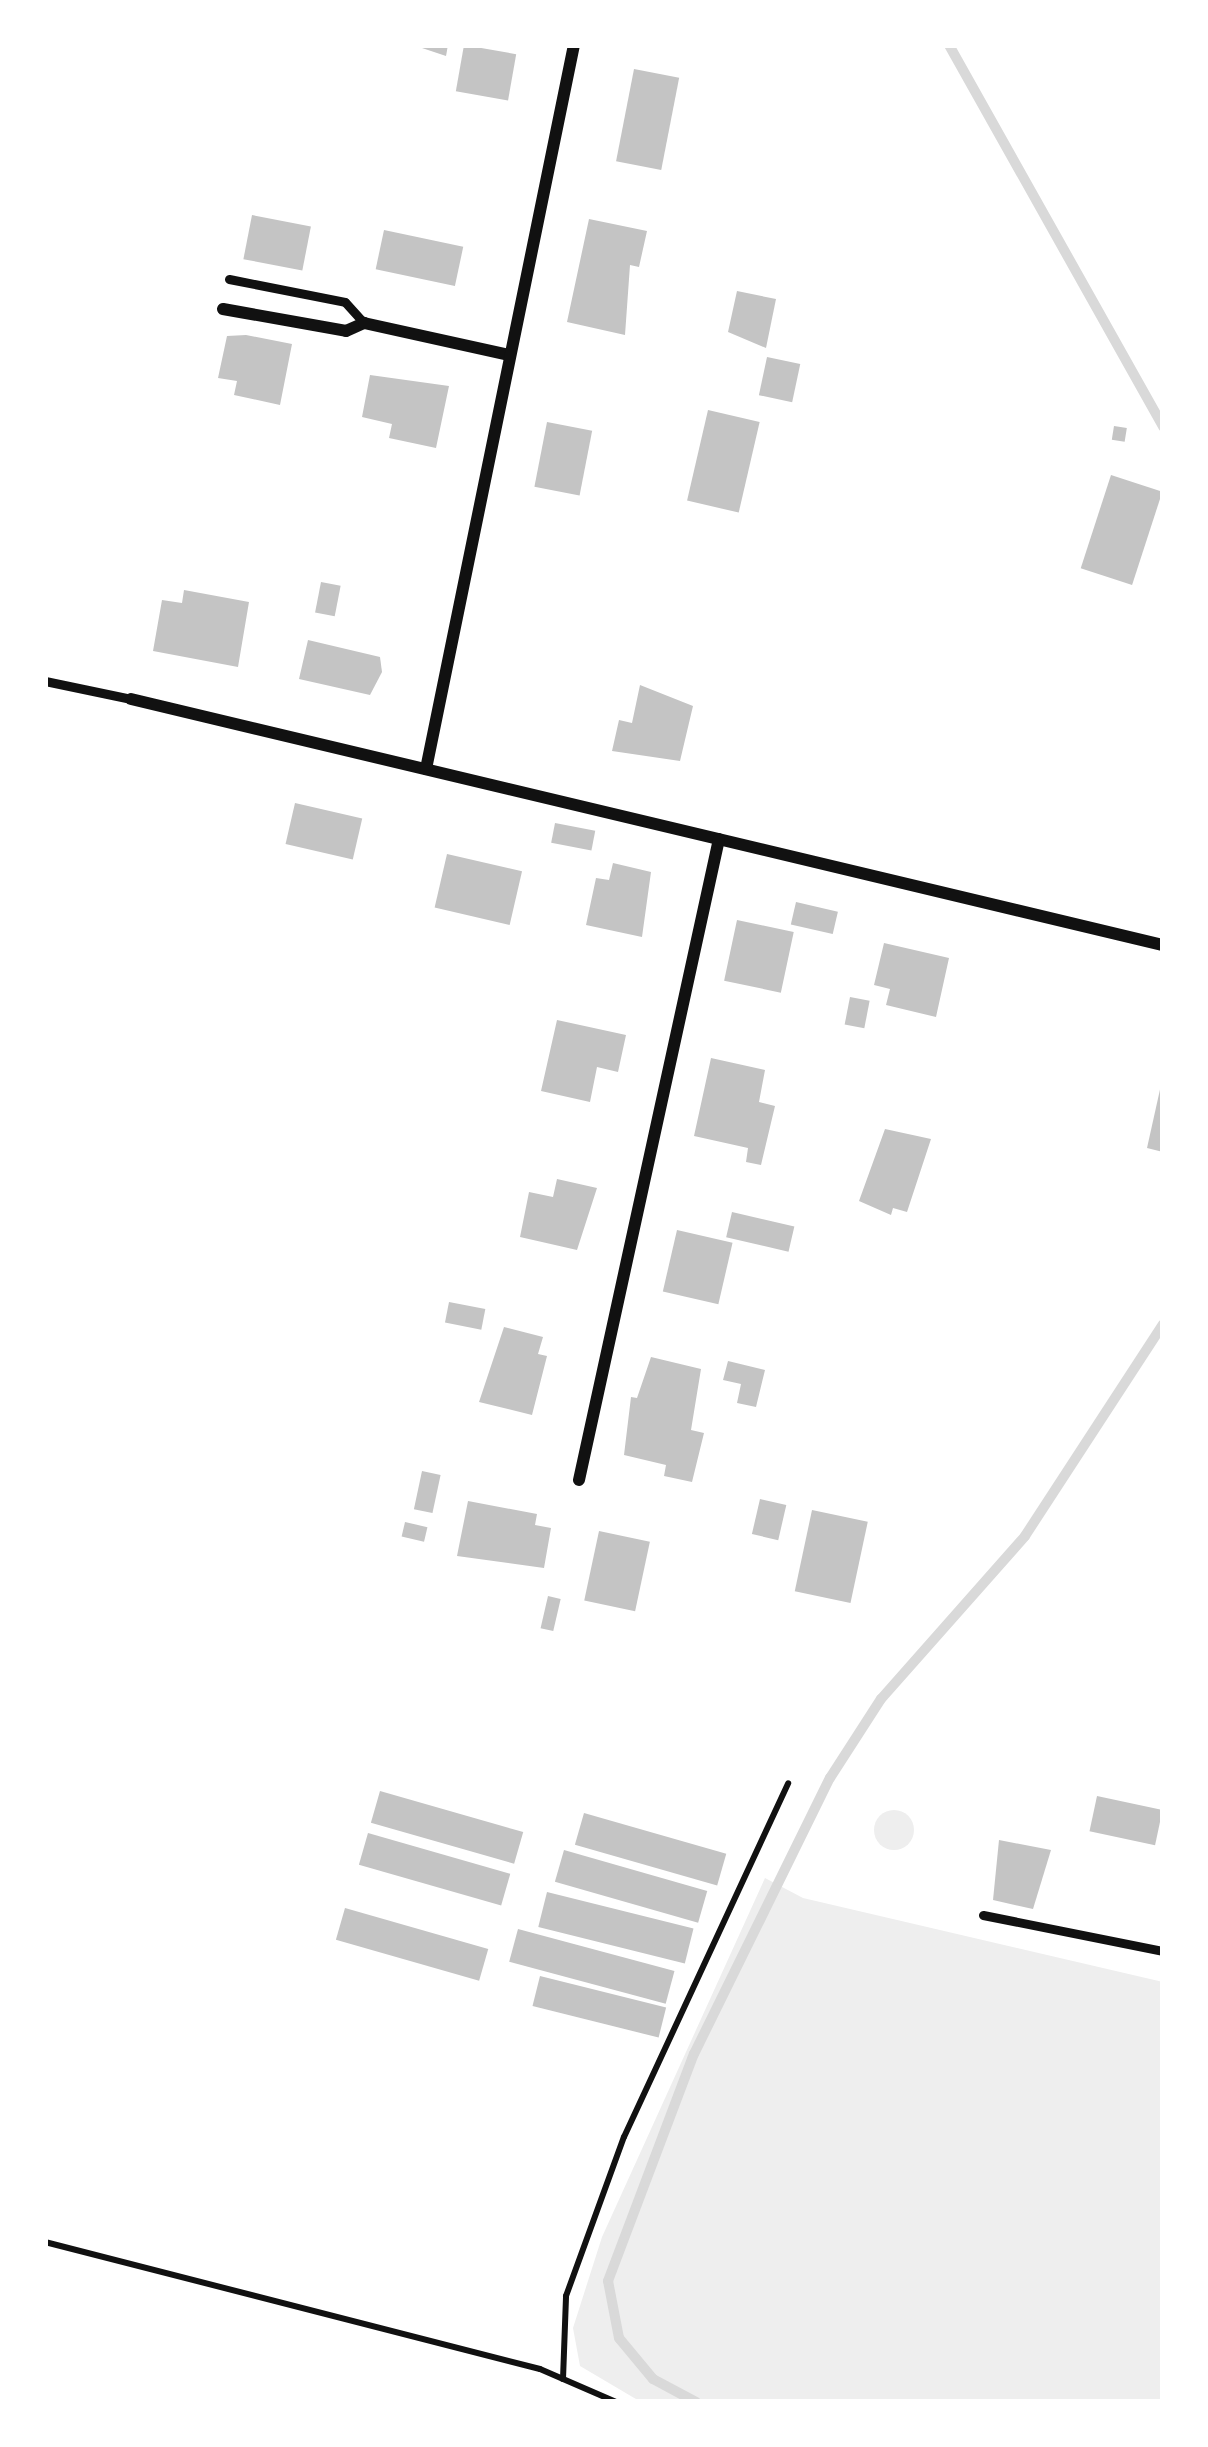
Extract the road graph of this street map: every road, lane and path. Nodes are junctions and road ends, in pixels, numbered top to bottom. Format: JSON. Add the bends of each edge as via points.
{"nodes":[{"id":1,"x":574,"y":45,"type":"edge"},
{"id":2,"x":229,"y":279,"type":"dead end"},
{"id":3,"x":223,"y":309,"type":"dead end"},
{"id":4,"x":364,"y":323,"type":"junction"},
{"id":5,"x":509,"y":355,"type":"junction"},
{"id":6,"x":45,"y":681,"type":"edge"},
{"id":7,"x":131,"y":699,"type":"joint"},
{"id":8,"x":426,"y":769,"type":"junction"},
{"id":9,"x":719,"y":839,"type":"junction"},
{"id":10,"x":1163,"y":945,"type":"edge"},
{"id":11,"x":578,"y":1480,"type":"dead end"},
{"id":12,"x":788,"y":1783,"type":"dead end"},
{"id":13,"x":983,"y":1916,"type":"dead end"},
{"id":14,"x":1163,"y":1951,"type":"edge"},
{"id":15,"x":45,"y":2242,"type":"edge"},
{"id":16,"x":562,"y":2379,"type":"junction"},
{"id":17,"x":616,"y":2402,"type":"edge"}],
"edges":[{"from":1,"to":5,"type":"street"},
{"from":2,"to":4,"type":"lane","via":[[345,302]]},
{"from":3,"to":4,"type":"street","via":[[346,331]]},
{"from":4,"to":5,"type":"street"},
{"from":5,"to":8,"type":"street"},
{"from":6,"to":7,"type":"lane"},
{"from":7,"to":8,"type":"street"},
{"from":8,"to":9,"type":"street"},
{"from":9,"to":10,"type":"street"},
{"from":9,"to":11,"type":"street"},
{"from":12,"to":16,"type":"path","via":[[624,2137],[566,2296]]},
{"from":13,"to":14,"type":"lane"},
{"from":15,"to":16,"type":"path"},
{"from":16,"to":17,"type":"path"}]}
